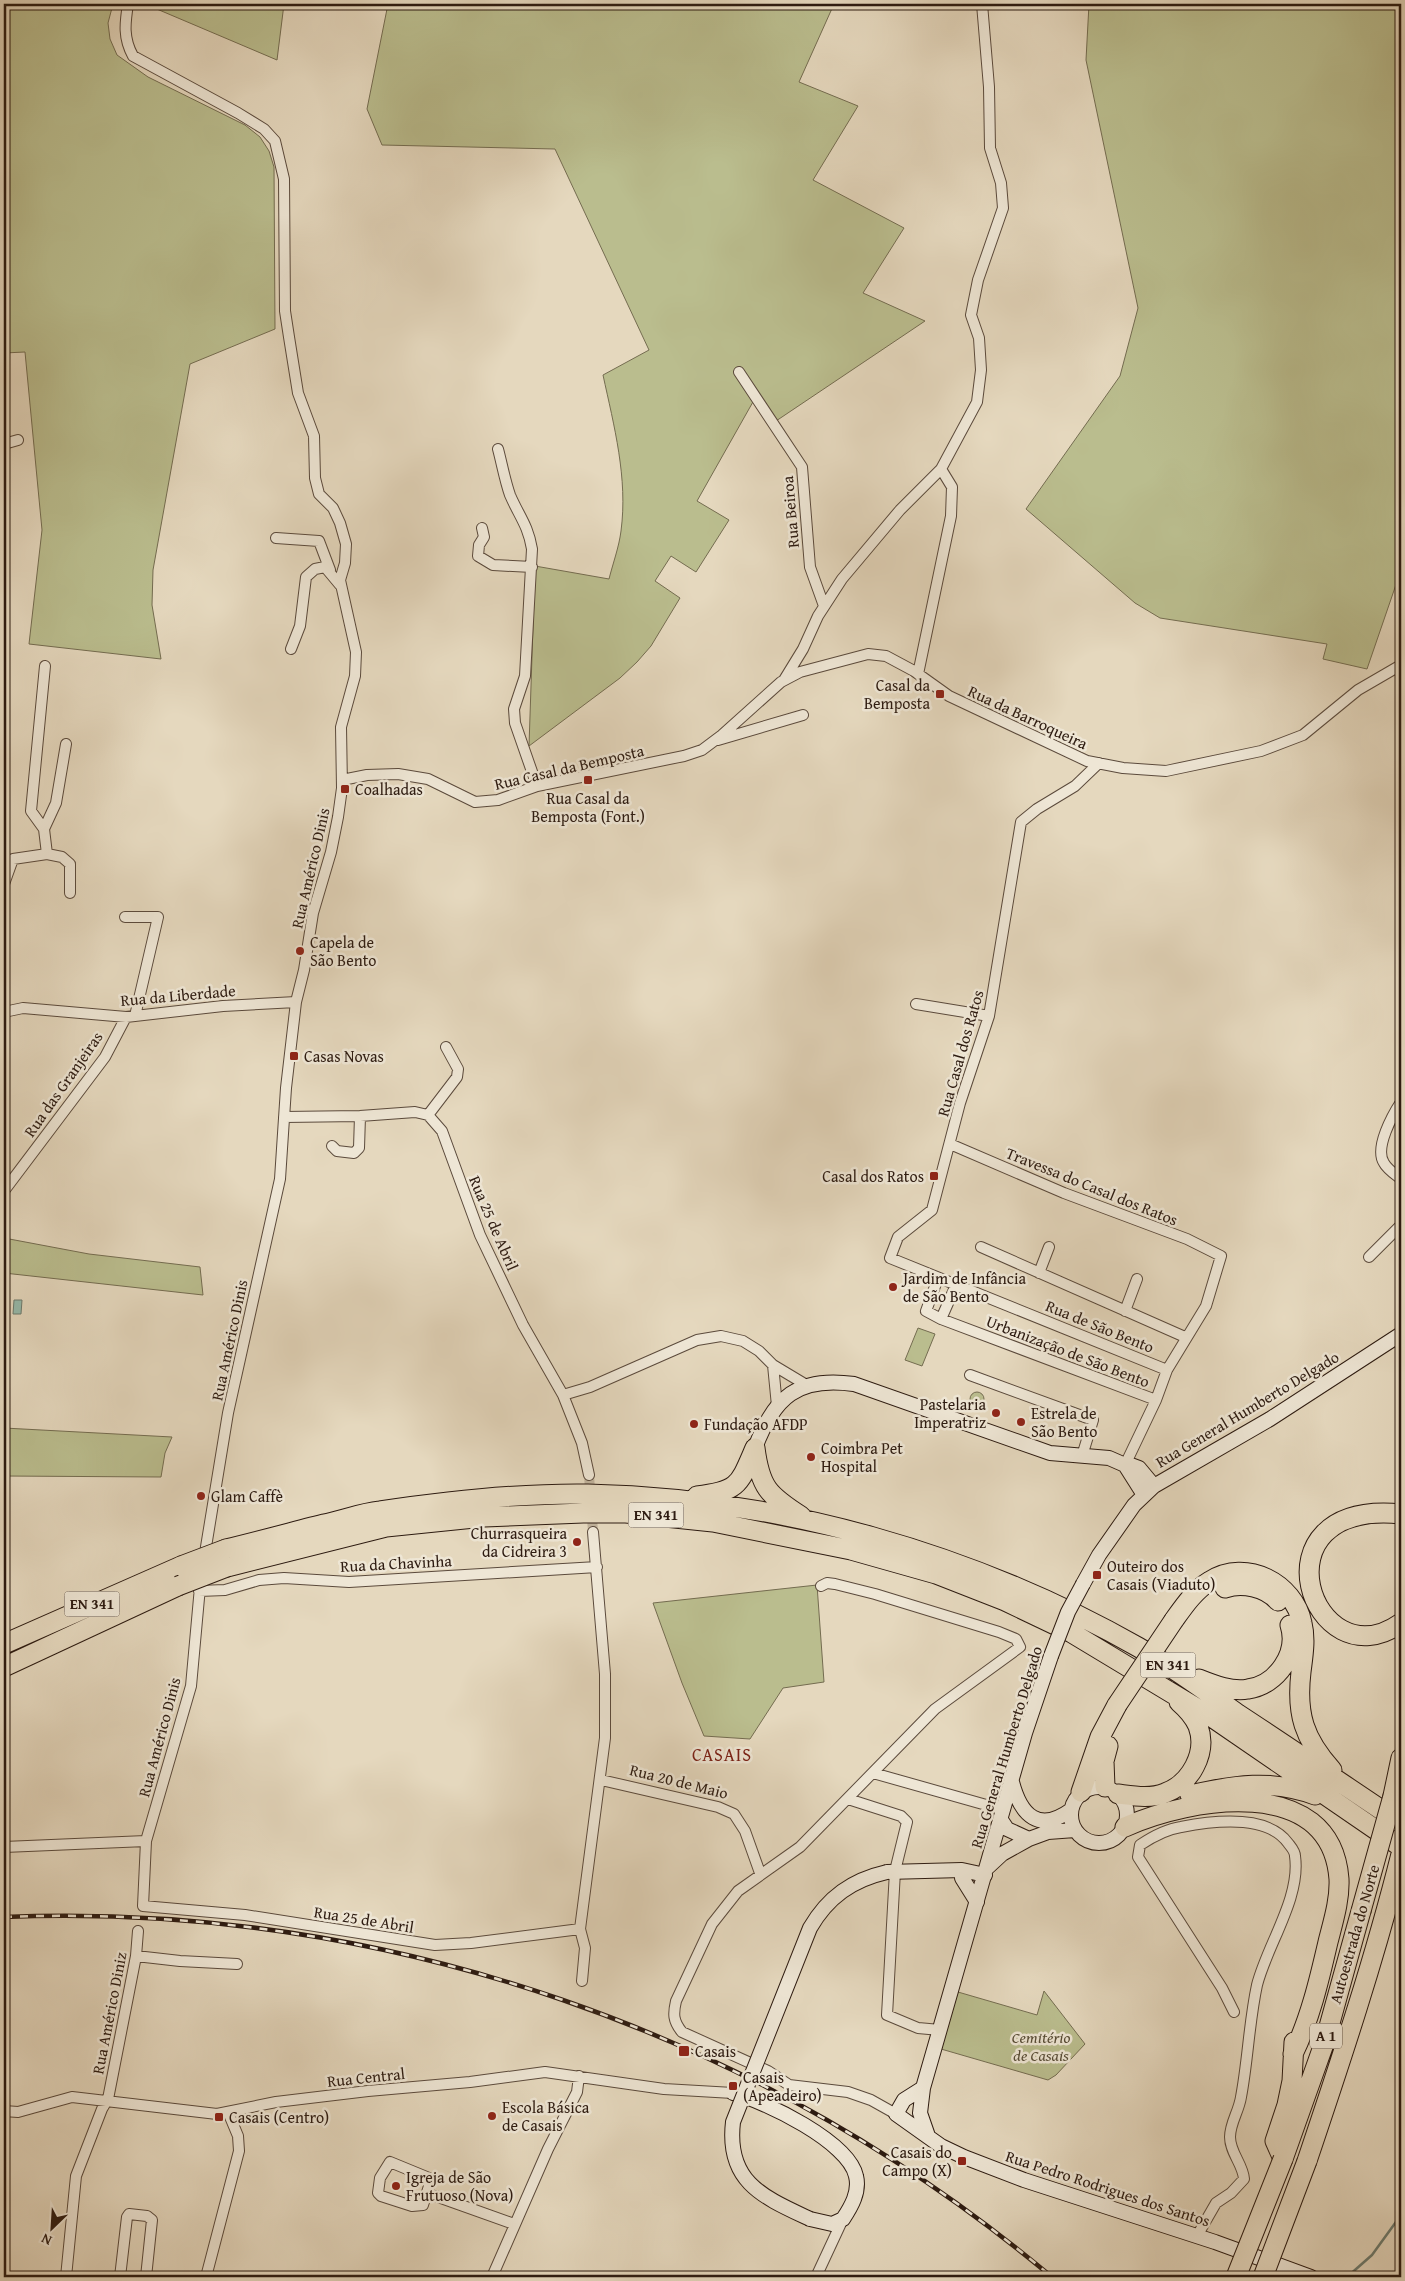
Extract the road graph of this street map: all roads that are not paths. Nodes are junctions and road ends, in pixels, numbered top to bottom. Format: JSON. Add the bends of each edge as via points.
{"nodes":[{"id":1,"x":128,"y":4,"type":"edge"},
{"id":2,"x":982,"y":4,"type":"edge"},
{"id":3,"x":739,"y":372,"type":"dead end"},
{"id":4,"x":18,"y":440,"type":"dead end"},
{"id":5,"x":4,"y":444,"type":"edge"},
{"id":6,"x":498,"y":450,"type":"dead end"},
{"id":7,"x":940,"y":469,"type":"junction"},
{"id":8,"x":482,"y":528,"type":"dead end"},
{"id":9,"x":276,"y":538,"type":"dead end"},
{"id":10,"x":532,"y":567,"type":"junction"},
{"id":11,"x":330,"y":570,"type":"junction"},
{"id":12,"x":340,"y":585,"type":"junction"},
{"id":13,"x":824,"y":606,"type":"junction"},
{"id":14,"x":291,"y":649,"type":"dead end"},
{"id":15,"x":1401,"y":665,"type":"edge"},
{"id":16,"x":46,"y":666,"type":"dead end"},
{"id":17,"x":918,"y":674,"type":"junction"},
{"id":18,"x":783,"y":681,"type":"junction"},
{"id":19,"x":804,"y":714,"type":"dead end"},
{"id":20,"x":711,"y":743,"type":"junction"},
{"id":21,"x":66,"y":744,"type":"dead end"},
{"id":22,"x":1099,"y":763,"type":"junction"},
{"id":23,"x":342,"y":780,"type":"junction"},
{"id":24,"x":537,"y":786,"type":"junction"},
{"id":25,"x":44,"y":829,"type":"junction"},
{"id":26,"x":47,"y":854,"type":"junction"},
{"id":27,"x":4,"y":879,"type":"edge"},
{"id":28,"x":70,"y":893,"type":"dead end"},
{"id":29,"x":125,"y":917,"type":"dead end"},
{"id":30,"x":296,"y":1002,"type":"junction"},
{"id":31,"x":916,"y":1004,"type":"dead end"},
{"id":32,"x":4,"y":1010,"type":"edge"},
{"id":33,"x":131,"y":1016,"type":"junction"},
{"id":34,"x":989,"y":1016,"type":"junction"},
{"id":35,"x":446,"y":1047,"type":"dead end"},
{"id":36,"x":1401,"y":1102,"type":"edge"},
{"id":37,"x":360,"y":1116,"type":"junction"},
{"id":38,"x":428,"y":1116,"type":"junction"},
{"id":39,"x":284,"y":1117,"type":"junction"},
{"id":40,"x":950,"y":1144,"type":"junction"},
{"id":41,"x":332,"y":1146,"type":"dead end"},
{"id":42,"x":1401,"y":1179,"type":"edge"},
{"id":43,"x":4,"y":1191,"type":"edge"},
{"id":44,"x":1401,"y":1225,"type":"edge"},
{"id":45,"x":981,"y":1247,"type":"dead end"},
{"id":46,"x":1049,"y":1247,"type":"dead end"},
{"id":47,"x":1368,"y":1257,"type":"dead end"},
{"id":48,"x":1038,"y":1273,"type":"junction"},
{"id":49,"x":938,"y":1278,"type":"junction"},
{"id":50,"x":1137,"y":1279,"type":"dead end"},
{"id":51,"x":956,"y":1285,"type":"junction"},
{"id":52,"x":1125,"y":1311,"type":"junction"},
{"id":53,"x":941,"y":1319,"type":"junction"},
{"id":54,"x":1401,"y":1334,"type":"edge"},
{"id":55,"x":1185,"y":1337,"type":"junction"},
{"id":56,"x":773,"y":1365,"type":"junction"},
{"id":57,"x":1167,"y":1370,"type":"junction"},
{"id":58,"x":790,"y":1375,"type":"junction"},
{"id":59,"x":970,"y":1375,"type":"dead end"},
{"id":60,"x":776,"y":1385,"type":"junction"},
{"id":61,"x":808,"y":1386,"type":"junction"},
{"id":62,"x":563,"y":1395,"type":"junction"},
{"id":63,"x":1156,"y":1400,"type":"junction"},
{"id":64,"x":777,"y":1406,"type":"junction"},
{"id":65,"x":755,"y":1448,"type":"junction"},
{"id":66,"x":1082,"y":1456,"type":"junction"},
{"id":67,"x":1125,"y":1465,"type":"junction"},
{"id":68,"x":589,"y":1475,"type":"tunnel mouth"},
{"id":69,"x":1149,"y":1490,"type":"junction"},
{"id":70,"x":672,"y":1499,"type":"junction"},
{"id":71,"x":1401,"y":1514,"type":"edge"},
{"id":72,"x":808,"y":1521,"type":"junction"},
{"id":73,"x":593,"y":1532,"type":"tunnel mouth"},
{"id":74,"x":226,"y":1558,"type":"junction"},
{"id":75,"x":597,"y":1568,"type":"junction"},
{"id":76,"x":821,"y":1586,"type":"dead end"},
{"id":77,"x":199,"y":1592,"type":"junction"},
{"id":78,"x":1178,"y":1623,"type":"junction"},
{"id":79,"x":1401,"y":1623,"type":"edge"},
{"id":80,"x":4,"y":1644,"type":"edge"},
{"id":81,"x":1170,"y":1666,"type":"junction"},
{"id":82,"x":4,"y":1667,"type":"edge"},
{"id":83,"x":1160,"y":1684,"type":"junction"},
{"id":84,"x":1122,"y":1708,"type":"junction"},
{"id":85,"x":1401,"y":1758,"type":"edge"},
{"id":86,"x":873,"y":1773,"type":"junction"},
{"id":87,"x":602,"y":1780,"type":"junction"},
{"id":88,"x":1012,"y":1781,"type":"junction"},
{"id":89,"x":1346,"y":1786,"type":"junction"},
{"id":90,"x":1112,"y":1790,"type":"junction"},
{"id":91,"x":1081,"y":1792,"type":"junction"},
{"id":92,"x":848,"y":1798,"type":"junction"},
{"id":93,"x":1071,"y":1810,"type":"junction"},
{"id":94,"x":1348,"y":1810,"type":"junction"},
{"id":95,"x":1002,"y":1815,"type":"junction"},
{"id":96,"x":1030,"y":1817,"type":"junction"},
{"id":97,"x":1126,"y":1823,"type":"junction"},
{"id":98,"x":1401,"y":1823,"type":"edge"},
{"id":99,"x":1075,"y":1830,"type":"junction"},
{"id":100,"x":1029,"y":1840,"type":"junction"},
{"id":101,"x":146,"y":1841,"type":"junction"},
{"id":102,"x":4,"y":1847,"type":"edge"},
{"id":103,"x":1401,"y":1847,"type":"edge"},
{"id":104,"x":1401,"y":1854,"type":"edge"},
{"id":105,"x":987,"y":1870,"type":"junction"},
{"id":106,"x":891,"y":1872,"type":"junction"},
{"id":107,"x":760,"y":1874,"type":"junction"},
{"id":108,"x":962,"y":1874,"type":"junction"},
{"id":109,"x":977,"y":1902,"type":"junction"},
{"id":110,"x":143,"y":1906,"type":"joint"},
{"id":111,"x":580,"y":1929,"type":"junction"},
{"id":112,"x":138,"y":1931,"type":"dead end"},
{"id":113,"x":136,"y":1956,"type":"junction"},
{"id":114,"x":238,"y":1964,"type":"dead end"},
{"id":115,"x":582,"y":1982,"type":"dead end"},
{"id":116,"x":1234,"y":2012,"type":"dead end"},
{"id":117,"x":940,"y":2030,"type":"junction"},
{"id":118,"x":579,"y":2076,"type":"junction"},
{"id":119,"x":732,"y":2093,"type":"joint"},
{"id":120,"x":922,"y":2093,"type":"junction"},
{"id":121,"x":108,"y":2100,"type":"junction"},
{"id":122,"x":4,"y":2111,"type":"edge"},
{"id":123,"x":228,"y":2112,"type":"junction"},
{"id":124,"x":899,"y":2116,"type":"junction"},
{"id":125,"x":928,"y":2136,"type":"junction"},
{"id":126,"x":1283,"y":2159,"type":"junction"},
{"id":127,"x":428,"y":2192,"type":"junction"},
{"id":128,"x":843,"y":2219,"type":"junction"},
{"id":129,"x":514,"y":2224,"type":"junction"},
{"id":130,"x":1197,"y":2236,"type":"junction"},
{"id":131,"x":66,"y":2277,"type":"edge"},
{"id":132,"x":120,"y":2277,"type":"edge"},
{"id":133,"x":146,"y":2277,"type":"edge"},
{"id":134,"x":206,"y":2277,"type":"edge"},
{"id":135,"x":492,"y":2277,"type":"edge"},
{"id":136,"x":816,"y":2277,"type":"edge"},
{"id":137,"x":1236,"y":2277,"type":"edge"},
{"id":138,"x":1263,"y":2277,"type":"edge"},
{"id":139,"x":1311,"y":2277,"type":"edge"}],
"edges":[{"from":1,"to":12,"type":"street","via":[[124,25],[127,45],[133,56],[238,113],[264,129],[275,141],[284,179],[285,311],[298,393],[314,436],[315,478],[319,494],[333,508],[346,544]]},
{"from":2,"to":7,"type":"street","via":[[990,148],[1001,183],[1003,208],[978,280],[970,316],[979,338],[978,402]]},
{"from":3,"to":13,"type":"street","name":"Rua Beiroa","via":[[802,467],[810,567]]},
{"from":4,"to":5,"type":"street"},
{"from":6,"to":10,"type":"street","via":[[510,495],[530,535]]},
{"from":7,"to":13,"type":"street","via":[[900,510],[842,579]]},
{"from":7,"to":17,"type":"street","via":[[952,487],[952,516]]},
{"from":8,"to":10,"type":"street","via":[[484,537],[478,556],[493,565]]},
{"from":9,"to":11,"type":"street","via":[[319,541]]},
{"from":10,"to":24,"type":"street","via":[[526,676],[514,709],[515,723]]},
{"from":11,"to":12,"type":"street"},
{"from":11,"to":14,"type":"street","via":[[325,567],[315,569],[306,577],[300,626]]},
{"from":12,"to":23,"type":"street","name":"Rua Américo Dinis","via":[[356,652],[355,676],[341,727]]},
{"from":13,"to":18,"type":"street"},
{"from":15,"to":22,"type":"street","name":"Rua da Barroqueira","via":[[1358,690],[1303,735],[1261,751],[1166,771]]},
{"from":16,"to":25,"type":"street","via":[[31,811]]},
{"from":17,"to":18,"type":"street","name":"Rua da Barroqueira","via":[[886,656],[868,654],[800,672]]},
{"from":17,"to":22,"type":"street","name":"Rua da Barroqueira","via":[[949,696],[1087,761]]},
{"from":18,"to":20,"type":"street","name":"Rua Casal da Bemposta"},
{"from":19,"to":20,"type":"street"},
{"from":20,"to":24,"type":"street","name":"Rua Casal da Bemposta","via":[[684,756]]},
{"from":21,"to":25,"type":"street","via":[[56,803]]},
{"from":22,"to":34,"type":"street","name":"Rua Casal dos Ratos","via":[[1075,786],[1037,808],[1021,822]]},
{"from":23,"to":24,"type":"street","name":"Rua Casal da Bemposta","via":[[398,774],[428,779],[475,802],[498,800]]},
{"from":23,"to":30,"type":"street","name":"Rua Américo Dinis","via":[[331,852],[312,913]]},
{"from":25,"to":26,"type":"street"},
{"from":26,"to":27,"type":"street","via":[[13,859]]},
{"from":26,"to":28,"type":"street","via":[[62,857],[70,864]]},
{"from":29,"to":33,"type":"street","name":"Rua das Granjeiras","via":[[158,917]]},
{"from":30,"to":33,"type":"street","name":"Rua da Liberdade"},
{"from":30,"to":39,"type":"street","name":"Rua Américo Dinis"},
{"from":31,"to":34,"type":"street"},
{"from":32,"to":33,"type":"street","name":"Rua da Liberdade","via":[[23,1008]]},
{"from":33,"to":43,"type":"street","name":"Rua das Granjeiras","via":[[105,1057]]},
{"from":34,"to":40,"type":"street","name":"Rua Casal dos Ratos"},
{"from":35,"to":38,"type":"street","via":[[458,1069],[457,1077]]},
{"from":36,"to":42,"type":"street","via":[[1385,1132],[1381,1151],[1383,1163]]},
{"from":37,"to":38,"type":"street","via":[[415,1112]]},
{"from":37,"to":39,"type":"street"},
{"from":37,"to":41,"type":"street","via":[[360,1143],[356,1151],[337,1151]]},
{"from":38,"to":62,"type":"street","name":"Rua 25 de Abril","via":[[442,1131],[480,1235],[523,1325]]},
{"from":39,"to":77,"type":"street","name":"Rua Américo Dinis","via":[[280,1179],[228,1414]]},
{"from":40,"to":49,"type":"street","name":"Rua Casal dos Ratos","via":[[932,1210],[898,1237],[890,1258]]},
{"from":40,"to":55,"type":"street","name":"Travessa do Casal dos Ratos","via":[[1221,1256],[1206,1306]]},
{"from":44,"to":47,"type":"street"},
{"from":45,"to":48,"type":"street"},
{"from":46,"to":48,"type":"street"},
{"from":48,"to":52,"type":"street"},
{"from":49,"to":51,"type":"street","name":"Rua de São Bento"},
{"from":49,"to":53,"type":"street","via":[[926,1311]]},
{"from":50,"to":52,"type":"street"},
{"from":51,"to":53,"type":"street"},
{"from":51,"to":57,"type":"street","name":"Rua de São Bento"},
{"from":52,"to":55,"type":"street"},
{"from":53,"to":63,"type":"street","name":"Urbanização de São Bento"},
{"from":54,"to":69,"type":"street","name":"Rua General Humberto Delgado","via":[[1270,1419]]},
{"from":55,"to":57,"type":"street"},
{"from":56,"to":58,"type":"street"},
{"from":56,"to":60,"type":"street"},
{"from":56,"to":62,"type":"street","via":[[743,1341],[721,1336],[697,1340],[590,1387]]},
{"from":57,"to":63,"type":"street"},
{"from":58,"to":60,"type":"street","via":[[782,1377]]},
{"from":58,"to":61,"type":"street"},
{"from":59,"to":66,"type":"street","via":[[1093,1420]]},
{"from":60,"to":64,"type":"street"},
{"from":61,"to":64,"type":"street"},
{"from":61,"to":66,"type":"street","via":[[832,1381],[854,1384],[1036,1449]]},
{"from":62,"to":68,"type":"street","name":"Rua 25 de Abril","via":[[582,1443]]},
{"from":63,"to":67,"type":"street"},
{"from":64,"to":65,"type":"street"},
{"from":65,"to":70,"type":"highway","via":[[741,1480],[730,1490]]},
{"from":65,"to":72,"type":"highway","via":[[758,1470],[765,1487],[781,1503]]},
{"from":66,"to":67,"type":"street","via":[[1109,1458]]},
{"from":67,"to":69,"type":"street","via":[[1139,1468]]},
{"from":69,"to":88,"type":"street","name":"Rua General Humberto Delgado","bridge":true,"via":[[1099,1555],[1068,1612],[1025,1733]]},
{"from":70,"to":72,"type":"highway","number":"EN 341"},
{"from":70,"to":74,"type":"highway","number":"EN 341","via":[[584,1494],[483,1499],[386,1510]]},
{"from":71,"to":79,"type":"highway","via":[[1377,1511],[1337,1522],[1323,1534],[1308,1569],[1314,1601],[1336,1626],[1354,1634],[1370,1635],[1391,1630]]},
{"from":72,"to":81,"type":"highway","number":"EN 341","via":[[974,1570],[1077,1615]]},
{"from":73,"to":75,"type":"street"},
{"from":74,"to":80,"type":"highway","number":"EN 341","bridge":true,"via":[[180,1566]]},
{"from":74,"to":82,"type":"highway","number":"EN 341","bridge":true,"via":[[178,1586]]},
{"from":74,"to":83,"type":"highway","number":"EN 341","via":[[386,1527],[484,1517],[583,1512],[670,1516],[780,1534],[936,1574],[1005,1601],[1072,1633]]},
{"from":75,"to":77,"type":"street","name":"Rua da Chavinha","via":[[349,1582],[284,1578]]},
{"from":75,"to":87,"type":"street","via":[[605,1674]]},
{"from":76,"to":86,"type":"street","via":[[835,1584],[875,1594],[998,1632],[1016,1639],[1020,1645],[935,1709]]},
{"from":77,"to":101,"type":"street","name":"Rua Américo Dinis","via":[[191,1686]]},
{"from":78,"to":81,"type":"highway","via":[[1217,1591],[1245,1585],[1276,1598],[1286,1612],[1292,1630],[1291,1647],[1276,1675],[1263,1685],[1248,1689],[1212,1684]]},
{"from":78,"to":84,"type":"highway"},
{"from":78,"to":89,"type":"highway","via":[[1196,1592],[1210,1580],[1226,1574],[1256,1574],[1272,1580],[1284,1590],[1296,1606],[1302,1623],[1304,1648],[1299,1698],[1302,1724],[1321,1758]]},
{"from":81,"to":89,"type":"highway","number":"EN 341"},
{"from":83,"to":90,"type":"highway","via":[[1181,1703],[1198,1727],[1200,1752],[1194,1767],[1186,1780],[1164,1794],[1150,1797]]},
{"from":83,"to":94,"type":"highway","number":"EN 341"},
{"from":84,"to":90,"type":"highway","via":[[1106,1752]]},
{"from":84,"to":91,"type":"highway","via":[[1100,1737]]},
{"from":85,"to":126,"type":"highway","name":"Autoestrada do Norte","number":"A 1","bridge":true,"via":[[1325,2041]]},
{"from":86,"to":92,"type":"street"},
{"from":86,"to":95,"type":"street"},
{"from":87,"to":107,"type":"street","name":"Rua 20 de Maio","via":[[718,1807],[734,1814],[745,1830]]},
{"from":87,"to":111,"type":"street"},
{"from":88,"to":95,"type":"street","name":"Rua General Humberto Delgado"},
{"from":88,"to":96,"type":"street","via":[[1016,1795]]},
{"from":89,"to":98,"type":"highway","number":"EN 341"},
{"from":90,"to":91,"type":"street","via":[[1088,1788]]},
{"from":90,"to":97,"type":"street","via":[[1127,1810]]},
{"from":91,"to":93,"type":"street"},
{"from":92,"to":106,"type":"street","via":[[900,1816],[908,1822]]},
{"from":92,"to":107,"type":"street","via":[[800,1847]]},
{"from":93,"to":96,"type":"street","via":[[1050,1821]]},
{"from":93,"to":99,"type":"street"},
{"from":94,"to":97,"type":"highway","via":[[1301,1790],[1243,1784],[1154,1804]]},
{"from":94,"to":103,"type":"highway","number":"EN 341"},
{"from":95,"to":96,"type":"street"},
{"from":95,"to":100,"type":"street","via":[[1007,1829]]},
{"from":95,"to":105,"type":"street","name":"Rua General Humberto Delgado"},
{"from":97,"to":99,"type":"street","via":[[1120,1834],[1105,1842],[1088,1841]]},
{"from":97,"to":126,"type":"highway","via":[[1182,1808],[1237,1801],[1275,1805],[1301,1816],[1326,1840],[1339,1878],[1338,1900],[1332,1926],[1307,1983],[1295,2027],[1292,2081],[1275,2141]]},
{"from":99,"to":100,"type":"street","via":[[1048,1832]]},
{"from":100,"to":105,"type":"street","via":[[1002,1854]]},
{"from":101,"to":102,"type":"street"},
{"from":101,"to":110,"type":"street","name":"Rua Américo Dinis"},
{"from":104,"to":138,"type":"highway","name":"Autoestrada do Norte","number":"A 1","bridge":true,"via":[[1348,2040]]},
{"from":105,"to":108,"type":"street"},
{"from":105,"to":108,"type":"street","via":[[974,1866]]},
{"from":105,"to":109,"type":"street","name":"Rua General Humberto Delgado"},
{"from":106,"to":108,"type":"street","via":[[947,1871]]},
{"from":106,"to":117,"type":"street","via":[[887,2015],[918,2028]]},
{"from":106,"to":128,"type":"street","bridge":true,"via":[[857,1880],[819,1913],[807,1935],[733,2122],[732,2153],[745,2180],[756,2191],[810,2219],[832,2224]]},
{"from":107,"to":124,"type":"street","via":[[738,1891],[712,1924],[676,2001],[673,2014],[676,2024],[682,2032],[768,2071],[789,2085],[848,2092],[871,2100]]},
{"from":108,"to":109,"type":"street"},
{"from":109,"to":117,"type":"street","name":"Rua General Humberto Delgado"},
{"from":110,"to":111,"type":"street","name":"Rua 25 de Abril","via":[[245,1915],[435,1944],[471,1944]]},
{"from":111,"to":115,"type":"street","via":[[585,1948]]},
{"from":112,"to":113,"type":"street","name":"Rua Américo Diniz"},
{"from":113,"to":114,"type":"street","via":[[180,1962]]},
{"from":113,"to":121,"type":"street","name":"Rua Américo Diniz"},
{"from":116,"to":130,"type":"street","via":[[1138,1857],[1140,1845],[1179,1827],[1224,1822],[1257,1824],[1282,1835],[1295,1853],[1296,1862],[1296,1878],[1258,1982],[1250,2018],[1241,2100],[1230,2129],[1231,2148],[1244,2179],[1216,2203]]},
{"from":117,"to":120,"type":"street","name":"Rua General Humberto Delgado"},
{"from":118,"to":119,"type":"street","name":"Rua Central","via":[[664,2089]]},
{"from":118,"to":123,"type":"street","name":"Rua Central","via":[[544,2072],[368,2090]]},
{"from":118,"to":129,"type":"street","via":[[577,2092]]},
{"from":119,"to":128,"type":"street","via":[[793,2118],[845,2155],[857,2177],[857,2191]]},
{"from":120,"to":124,"type":"street","via":[[904,2100]]},
{"from":120,"to":125,"type":"street","name":"Rua General Humberto Delgado","via":[[920,2119]]},
{"from":121,"to":122,"type":"street","name":"Rua Central","via":[[72,2097],[18,2112]]},
{"from":121,"to":123,"type":"street","name":"Rua Central","via":[[217,2114]]},
{"from":121,"to":131,"type":"street","name":"Rua Américo Diniz","via":[[76,2176]]},
{"from":123,"to":134,"type":"street","via":[[238,2136],[239,2151]]},
{"from":124,"to":125,"type":"street","name":"Rua Pedro Rodrigues dos Santos"},
{"from":125,"to":130,"type":"street","name":"Rua Pedro Rodrigues dos Santos","via":[[952,2152],[1024,2180]]},
{"from":126,"to":137,"type":"highway","name":"Autoestrada do Norte","number":"A 1","bridge":true},
{"from":127,"to":127,"type":"street","via":[[423,2205],[418,2207],[378,2193],[380,2178],[390,2162],[426,2175]]},
{"from":127,"to":129,"type":"street"},
{"from":128,"to":136,"type":"street"},
{"from":129,"to":135,"type":"street"},
{"from":130,"to":139,"type":"street","name":"Rua Pedro Rodrigues dos Santos"},
{"from":132,"to":133,"type":"street","via":[[129,2214],[147,2216],[152,2220]]}]}
